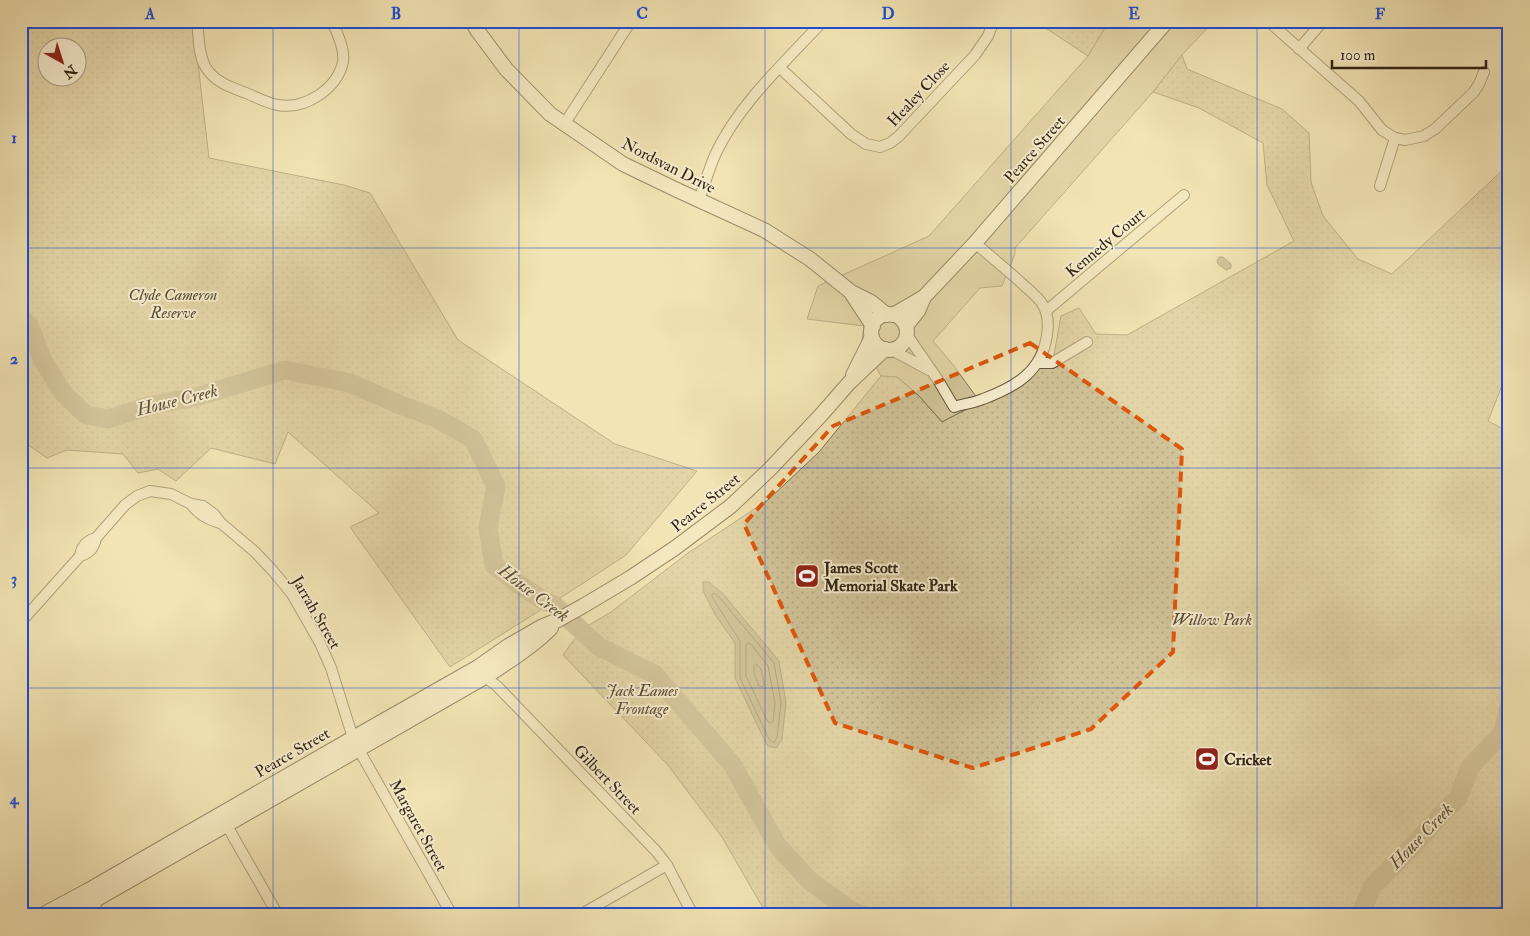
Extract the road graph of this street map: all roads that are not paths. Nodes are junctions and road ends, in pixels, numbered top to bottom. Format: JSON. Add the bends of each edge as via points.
{"nodes":[{"id":1,"x":197,"y":21,"type":"edge"},
{"id":2,"x":332,"y":21,"type":"edge"},
{"id":3,"x":472,"y":21,"type":"edge"},
{"id":4,"x":631,"y":21,"type":"edge"},
{"id":5,"x":823,"y":21,"type":"edge"},
{"id":6,"x":991,"y":21,"type":"edge"},
{"id":7,"x":1167,"y":21,"type":"edge"},
{"id":8,"x":1268,"y":21,"type":"edge"},
{"id":9,"x":1323,"y":21,"type":"edge"},
{"id":10,"x":1299,"y":48,"type":"junction"},
{"id":11,"x":780,"y":68,"type":"junction"},
{"id":12,"x":1484,"y":72,"type":"dead end"},
{"id":13,"x":564,"y":123,"type":"junction"},
{"id":14,"x":1395,"y":138,"type":"junction"},
{"id":15,"x":1380,"y":186,"type":"dead end"},
{"id":16,"x":1184,"y":195,"type":"dead end"},
{"id":17,"x":699,"y":200,"type":"junction"},
{"id":18,"x":975,"y":243,"type":"junction"},
{"id":19,"x":851,"y":292,"type":"junction"},
{"id":20,"x":924,"y":297,"type":"junction"},
{"id":21,"x":1046,"y":311,"type":"junction"},
{"id":22,"x":890,"y":315,"type":"junction"},
{"id":23,"x":872,"y":331,"type":"junction"},
{"id":24,"x":906,"y":331,"type":"junction"},
{"id":25,"x":1087,"y":342,"type":"dead end"},
{"id":26,"x":888,"y":350,"type":"junction"},
{"id":27,"x":1038,"y":363,"type":"junction"},
{"id":28,"x":930,"y":370,"type":"junction"},
{"id":29,"x":849,"y":382,"type":"junction"},
{"id":30,"x":21,"y":622,"type":"edge"},
{"id":31,"x":482,"y":672,"type":"junction"},
{"id":32,"x":356,"y":744,"type":"junction"},
{"id":33,"x":226,"y":824,"type":"junction"},
{"id":34,"x":667,"y":865,"type":"junction"},
{"id":35,"x":90,"y":896,"type":"junction"},
{"id":36,"x":42,"y":915,"type":"edge"},
{"id":37,"x":69,"y":915,"type":"edge"},
{"id":38,"x":100,"y":915,"type":"edge"},
{"id":39,"x":278,"y":915,"type":"edge"},
{"id":40,"x":452,"y":915,"type":"edge"},
{"id":41,"x":580,"y":915,"type":"edge"},
{"id":42,"x":693,"y":915,"type":"edge"}],
"edges":[{"from":1,"to":2,"type":"street","via":[[202,60],[212,76],[243,92],[289,106],[306,103],[326,90],[337,75],[343,56]]},
{"from":3,"to":13,"type":"main road","name":"Nordsvan Drive","via":[[506,69],[550,114]]},
{"from":4,"to":13,"type":"street"},
{"from":5,"to":11,"type":"street"},
{"from":6,"to":11,"type":"street","name":"Healey Close","via":[[988,36],[975,55],[898,137],[880,146],[866,144],[851,134]]},
{"from":7,"to":18,"type":"main road","name":"Pearce Street"},
{"from":8,"to":10,"type":"street"},
{"from":9,"to":10,"type":"street"},
{"from":10,"to":14,"type":"street","via":[[1359,101],[1382,130]]},
{"from":11,"to":17,"type":"street","via":[[734,122],[716,152]]},
{"from":12,"to":14,"type":"street","via":[[1474,92],[1435,129],[1414,139]]},
{"from":13,"to":17,"type":"main road","name":"Nordsvan Drive","via":[[623,164]]},
{"from":14,"to":15,"type":"street"},
{"from":16,"to":21,"type":"street","name":"Kennedy Court"},
{"from":17,"to":19,"type":"main road","name":"Nordsvan Drive","via":[[764,230],[810,259]]},
{"from":18,"to":20,"type":"main road","name":"Pearce Street"},
{"from":18,"to":21,"type":"street","via":[[1033,294]]},
{"from":19,"to":22,"type":"main road","name":"Nordsvan Drive"},
{"from":19,"to":23,"type":"main road","name":"Nordsvan Drive"},
{"from":20,"to":22,"type":"main road","name":"Pearce Street"},
{"from":20,"to":24,"type":"main road","name":"Pearce Street"},
{"from":21,"to":27,"type":"street","via":[[1046,345]]},
{"from":22,"to":23,"type":"main road","via":[[878,319]]},
{"from":22,"to":24,"type":"main road","via":[[899,317]]},
{"from":23,"to":26,"type":"main road","via":[[877,346]]},
{"from":23,"to":29,"type":"main road","name":"Pearce Street"},
{"from":24,"to":26,"type":"main road","via":[[902,345]]},
{"from":24,"to":28,"type":"street"},
{"from":25,"to":27,"type":"street","via":[[1052,363]]},
{"from":26,"to":28,"type":"street"},
{"from":26,"to":29,"type":"main road","name":"Pearce Street"},
{"from":27,"to":28,"type":"street","via":[[1012,385],[982,400],[954,408]]},
{"from":29,"to":31,"type":"main road","name":"Pearce Street","via":[[788,451],[731,506],[675,548],[558,620],[545,634]]},
{"from":30,"to":32,"type":"street","name":"Jarrah Street","via":[[80,556],[80,549],[90,539],[96,538],[125,505],[143,493],[166,493],[191,504],[210,520],[221,523],[256,552],[292,594],[320,642]]},
{"from":31,"to":32,"type":"main road","name":"Pearce Street"},
{"from":31,"to":34,"type":"street","name":"Gilbert Street"},
{"from":32,"to":33,"type":"main road","name":"Pearce Street"},
{"from":32,"to":35,"type":"main road","name":"Pearce Street"},
{"from":32,"to":40,"type":"street","name":"Margaret Street"},
{"from":33,"to":35,"type":"main road","name":"Pearce Street"},
{"from":33,"to":39,"type":"street"},
{"from":34,"to":41,"type":"street"},
{"from":34,"to":42,"type":"street","name":"Gilbert Street"},
{"from":35,"to":36,"type":"main road","name":"Pearce Street"},
{"from":35,"to":37,"type":"main road","name":"Pearce Street"},
{"from":35,"to":38,"type":"street"}]}
